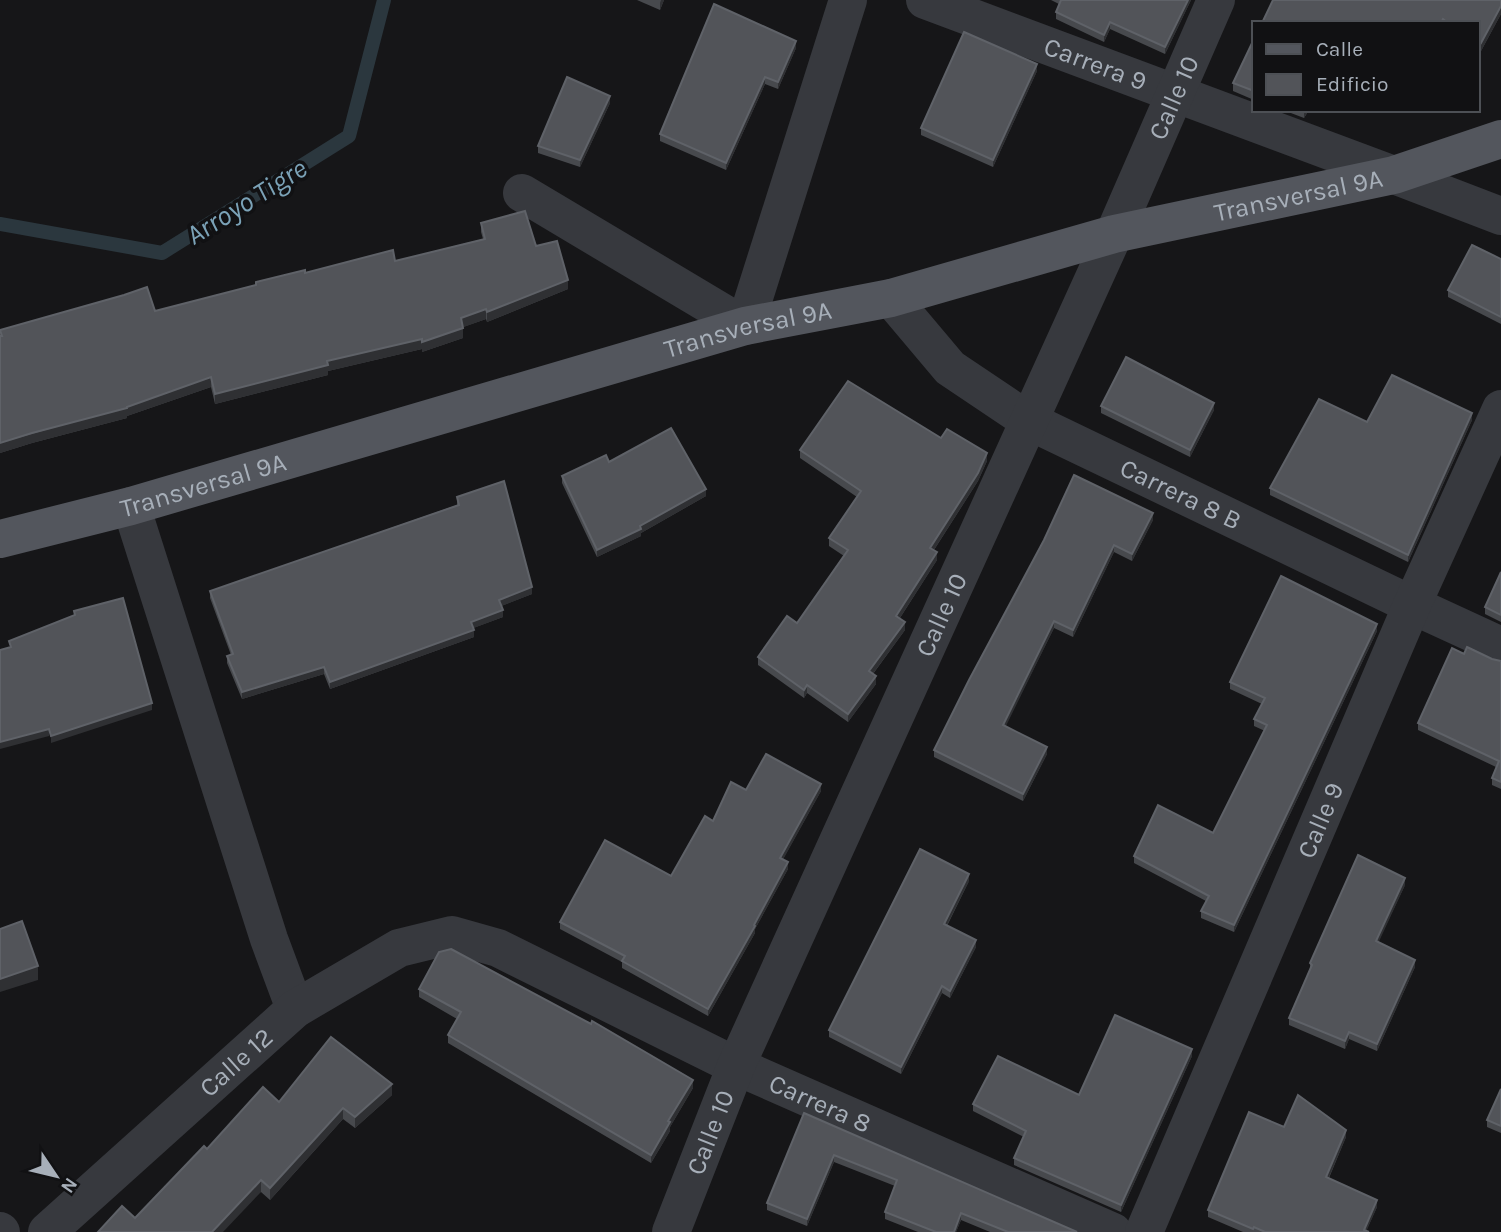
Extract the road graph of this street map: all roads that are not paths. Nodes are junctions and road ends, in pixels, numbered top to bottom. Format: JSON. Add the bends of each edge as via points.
{"nodes":[{"id":1,"x":848,"y":0,"type":"edge"},
{"id":2,"x":925,"y":0,"type":"edge"},
{"id":3,"x":1216,"y":0,"type":"edge"},
{"id":4,"x":1174,"y":94,"type":"junction"},
{"id":5,"x":1501,"y":139,"type":"edge"},
{"id":6,"x":1394,"y":175,"type":"junction"},
{"id":7,"x":522,"y":193,"type":"dead end"},
{"id":8,"x":1501,"y":216,"type":"edge"},
{"id":9,"x":1114,"y":234,"type":"junction"},
{"id":10,"x":891,"y":298,"type":"junction"},
{"id":11,"x":745,"y":326,"type":"junction"},
{"id":12,"x":1501,"y":409,"type":"edge"},
{"id":13,"x":1029,"y":421,"type":"junction"},
{"id":14,"x":131,"y":506,"type":"junction"},
{"id":15,"x":0,"y":539,"type":"edge"},
{"id":16,"x":1412,"y":605,"type":"junction"},
{"id":17,"x":1501,"y":646,"type":"edge"},
{"id":18,"x":452,"y":935,"type":"joint"},
{"id":19,"x":295,"y":1009,"type":"junction"},
{"id":20,"x":736,"y":1066,"type":"junction"},
{"id":21,"x":47,"y":1232,"type":"edge"},
{"id":22,"x":671,"y":1232,"type":"edge"},
{"id":23,"x":1113,"y":1232,"type":"edge"},
{"id":24,"x":1144,"y":1232,"type":"edge"}],
"edges":[{"from":1,"to":11,"type":"street"},
{"from":2,"to":4,"type":"street","name":"Carrera 9"},
{"from":3,"to":4,"type":"street","name":"Calle 10"},
{"from":4,"to":6,"type":"street","name":"Carrera 9"},
{"from":4,"to":9,"type":"street","name":"Calle 10"},
{"from":5,"to":6,"type":"main road","name":"Transversal 9A"},
{"from":6,"to":8,"type":"street","name":"Carrera 9"},
{"from":6,"to":9,"type":"main road","name":"Transversal 9A"},
{"from":7,"to":11,"type":"street"},
{"from":9,"to":10,"type":"main road","name":"Transversal 9A"},
{"from":9,"to":13,"type":"street","name":"Calle 10"},
{"from":10,"to":11,"type":"main road","name":"Transversal 9A"},
{"from":10,"to":13,"type":"street","name":"Carrera 8 B","via":[[950,368]]},
{"from":11,"to":14,"type":"main road","name":"Transversal 9A"},
{"from":12,"to":16,"type":"street","name":"Calle 9"},
{"from":13,"to":16,"type":"street","name":"Carrera 8 B"},
{"from":13,"to":20,"type":"street","name":"Calle 10"},
{"from":14,"to":15,"type":"main road","name":"Transversal 9A"},
{"from":14,"to":19,"type":"street"},
{"from":16,"to":17,"type":"street","name":"Carrera 8 B"},
{"from":16,"to":24,"type":"street","name":"Calle 9"},
{"from":18,"to":19,"type":"street","name":"Calle 12","via":[[399,948]]},
{"from":18,"to":20,"type":"street","name":"Carrera 8","via":[[498,948]]},
{"from":19,"to":21,"type":"street","name":"Calle 12"},
{"from":20,"to":22,"type":"street","name":"Calle 10"},
{"from":20,"to":23,"type":"street","name":"Carrera 8"}]}
